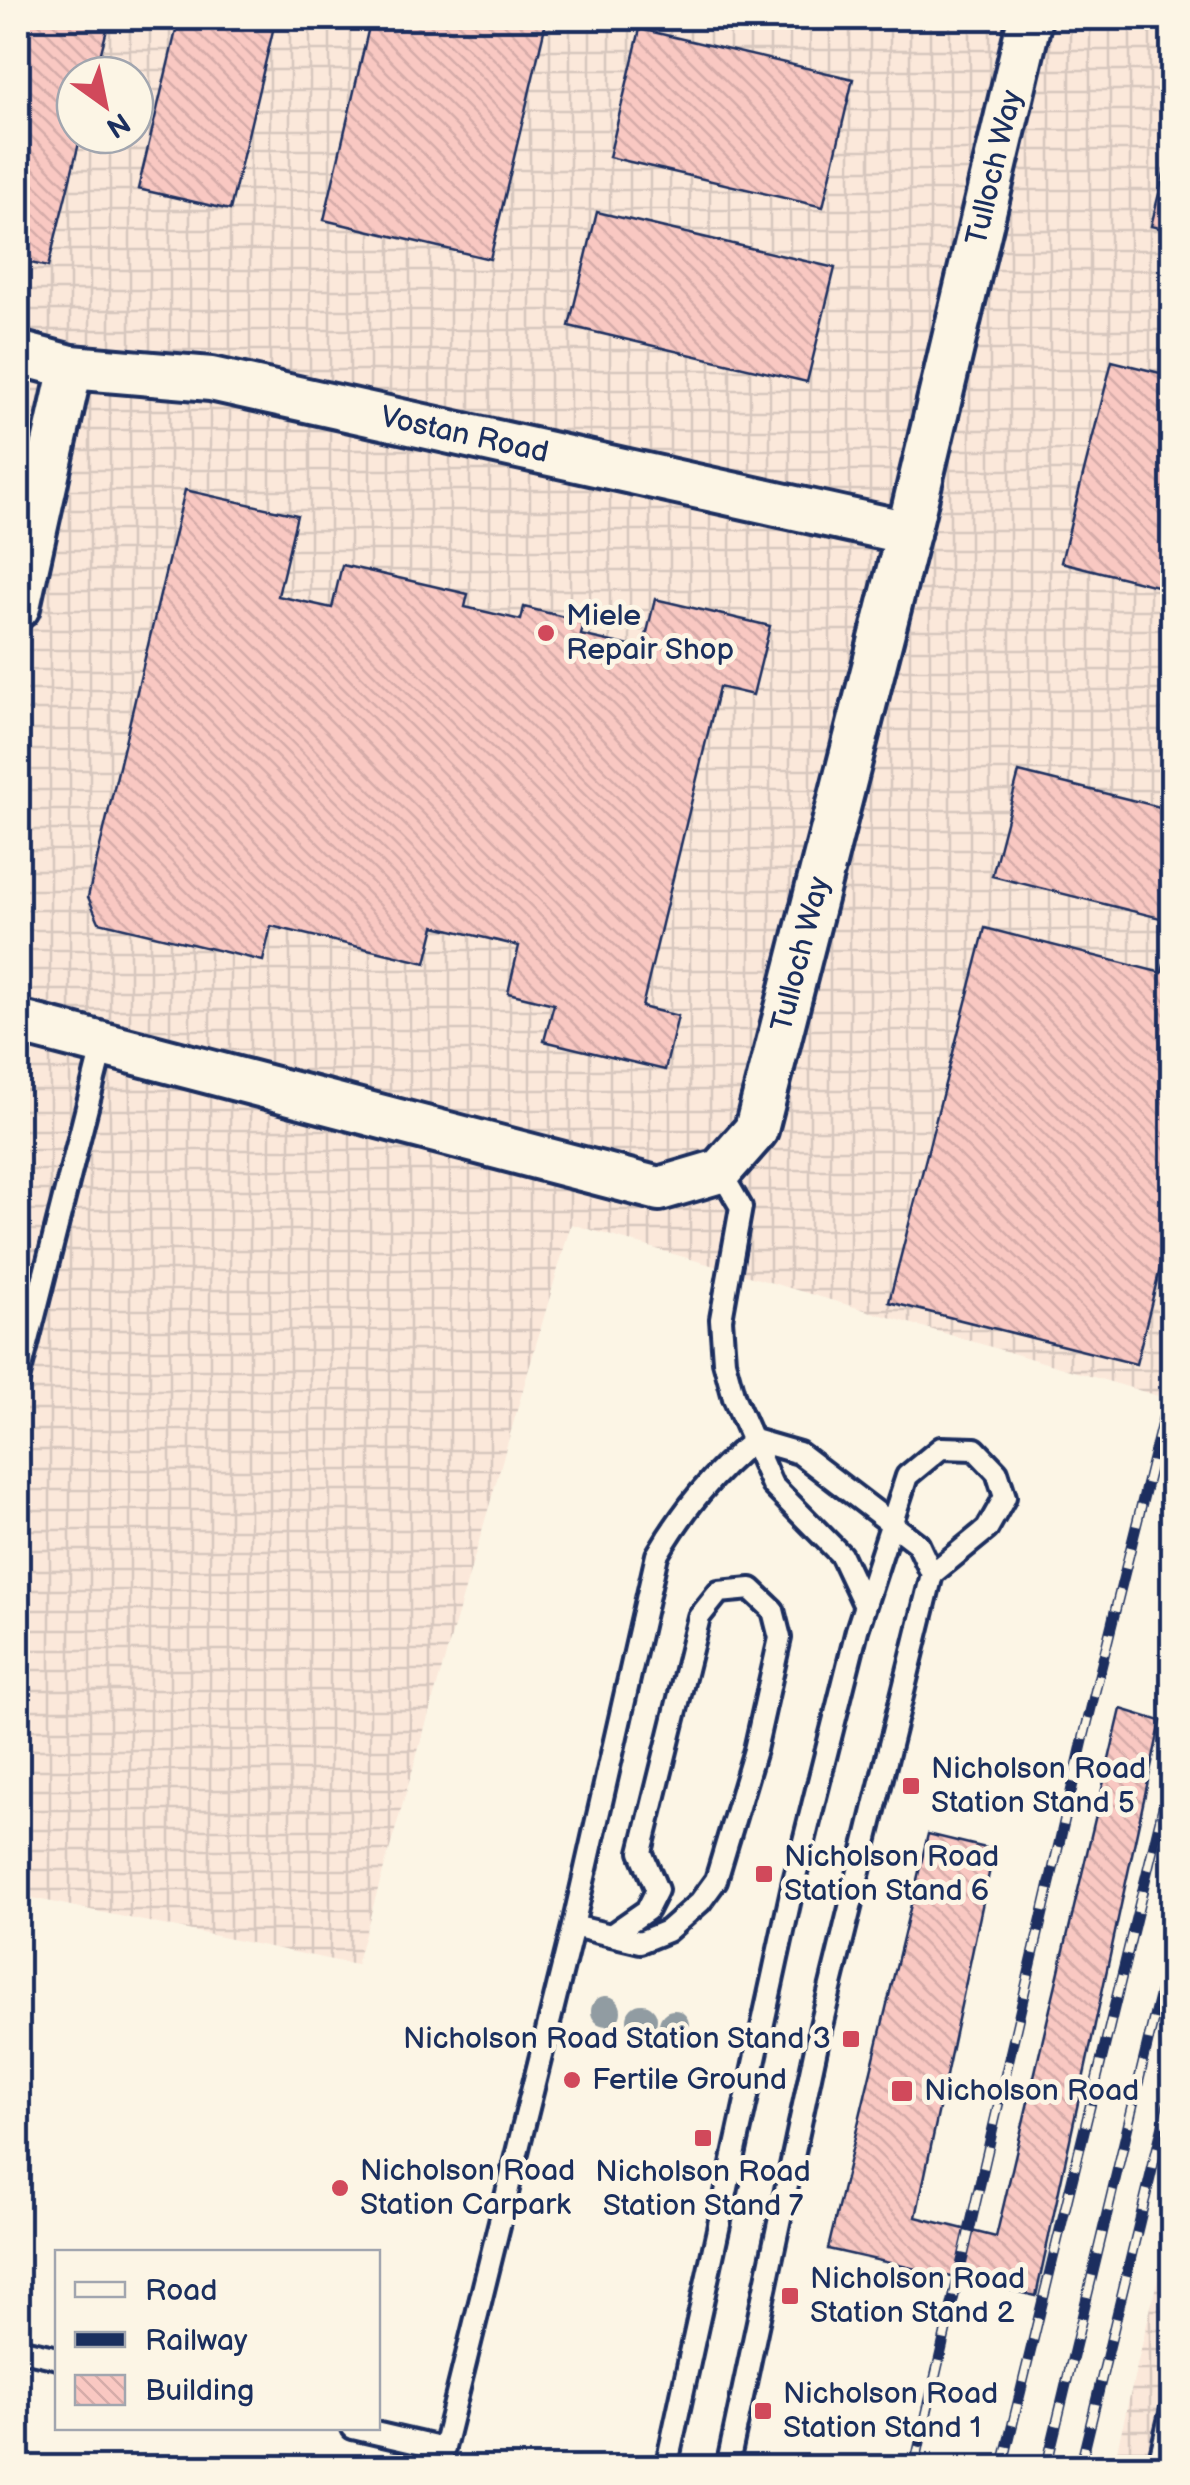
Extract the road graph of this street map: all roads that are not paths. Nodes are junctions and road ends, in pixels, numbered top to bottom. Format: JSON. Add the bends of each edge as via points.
{"nodes":[{"id":1,"x":1030,"y":18,"type":"edge"},
{"id":2,"x":18,"y":352,"type":"edge"},
{"id":3,"x":71,"y":366,"type":"junction"},
{"id":4,"x":908,"y":532,"type":"junction"},
{"id":5,"x":18,"y":607,"type":"edge"},
{"id":6,"x":18,"y":1022,"type":"edge"},
{"id":7,"x":103,"y":1044,"type":"junction"},
{"id":8,"x":720,"y":1171,"type":"junction"},
{"id":9,"x":18,"y":1380,"type":"edge"},
{"id":10,"x":754,"y":1440,"type":"junction"},
{"id":11,"x":890,"y":1522,"type":"junction"},
{"id":12,"x":932,"y":1574,"type":"junction"},
{"id":13,"x":864,"y":1604,"type":"junction"},
{"id":14,"x":657,"y":1890,"type":"junction"},
{"id":15,"x":700,"y":1902,"type":"junction"},
{"id":16,"x":574,"y":1926,"type":"junction"},
{"id":17,"x":611,"y":1935,"type":"junction"},
{"id":18,"x":18,"y":2349,"type":"edge"},
{"id":19,"x":55,"y":2357,"type":"edge"},
{"id":20,"x":1172,"y":2409,"type":"edge"},
{"id":21,"x":359,"y":2430,"type":"edge"},
{"id":22,"x":442,"y":2458,"type":"edge"},
{"id":23,"x":666,"y":2468,"type":"edge"},
{"id":24,"x":727,"y":2468,"type":"edge"},
{"id":25,"x":1158,"y":2468,"type":"edge"}],
"edges":[{"from":1,"to":4,"type":"street","name":"Tulloch Way"},
{"from":2,"to":3,"type":"street","name":"Vostan Road"},
{"from":3,"to":4,"type":"street","name":"Vostan Road","via":[[211,379]]},
{"from":3,"to":5,"type":"street"},
{"from":4,"to":8,"type":"street","name":"Tulloch Way","via":[[756,1130]]},
{"from":6,"to":7,"type":"street"},
{"from":7,"to":8,"type":"street","via":[[659,1189]]},
{"from":7,"to":9,"type":"lane"},
{"from":8,"to":10,"type":"lane","via":[[741,1208],[721,1320],[724,1361]]},
{"from":10,"to":11,"type":"lane","via":[[799,1453]]},
{"from":10,"to":13,"type":"lane","via":[[772,1485],[841,1556]]},
{"from":10,"to":16,"type":"lane","via":[[685,1507],[657,1555]]},
{"from":11,"to":12,"type":"lane","via":[[918,1544]]},
{"from":11,"to":12,"type":"lane","via":[[907,1476],[941,1448],[975,1448],[997,1472],[1005,1497],[987,1529]]},
{"from":11,"to":13,"type":"lane"},
{"from":12,"to":24,"type":"lane","via":[[819,2034]]},
{"from":13,"to":23,"type":"lane","via":[[793,1886]]},
{"from":14,"to":15,"type":"lane","via":[[673,1906]]},
{"from":14,"to":15,"type":"lane","via":[[641,1852],[699,1617],[719,1592],[750,1589],[773,1610],[780,1638],[716,1880]]},
{"from":14,"to":17,"type":"lane","via":[[648,1910]]},
{"from":15,"to":17,"type":"lane","via":[[668,1931],[640,1942]]},
{"from":16,"to":17,"type":"lane"},
{"from":16,"to":22,"type":"lane"},
{"from":18,"to":19,"type":"lane"},
{"from":20,"to":25,"type":"lane"},
{"from":21,"to":22,"type":"lane"}]}
